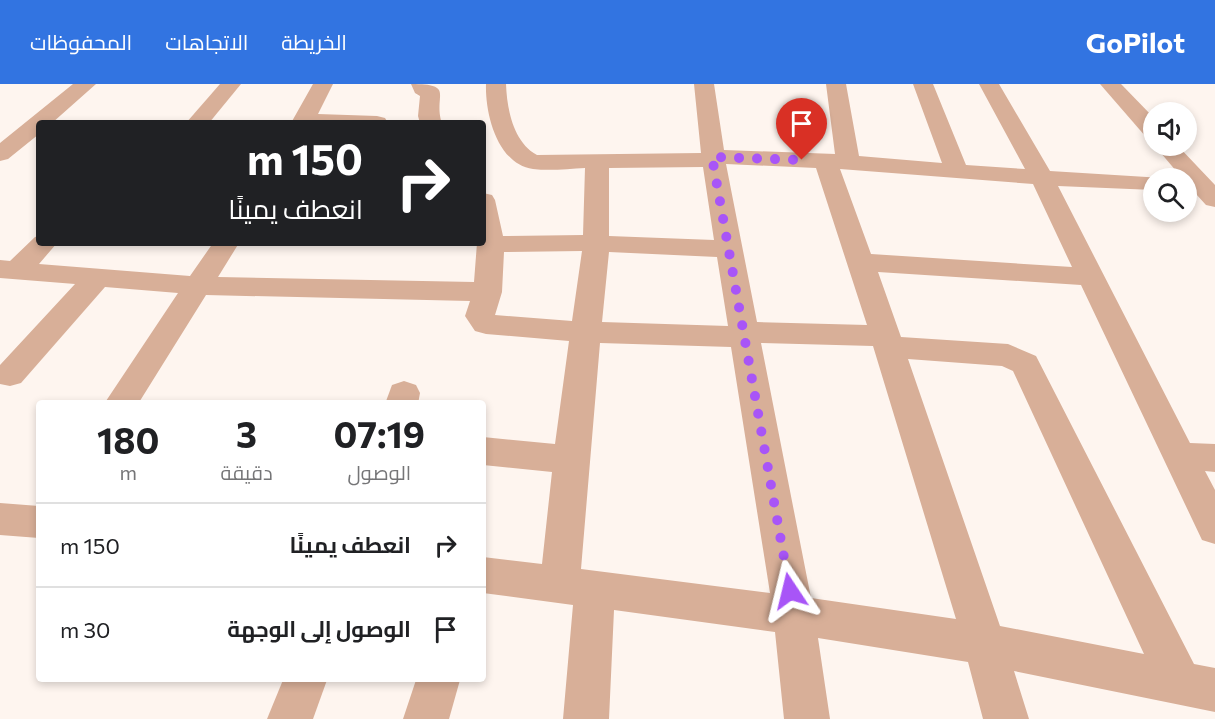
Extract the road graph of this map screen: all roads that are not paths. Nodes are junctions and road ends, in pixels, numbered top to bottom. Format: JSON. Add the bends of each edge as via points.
{"nodes":[{"id":1,"x":86,"y":84,"type":"edge"},
{"id":2,"x":231,"y":84,"type":"edge"},
{"id":3,"x":322,"y":84,"type":"edge"},
{"id":4,"x":422,"y":84,"type":"edge"},
{"id":5,"x":496,"y":84,"type":"edge"},
{"id":6,"x":704,"y":84,"type":"edge"},
{"id":7,"x":836,"y":84,"type":"edge"},
{"id":8,"x":923,"y":84,"type":"edge"},
{"id":9,"x":989,"y":84,"type":"edge"},
{"id":10,"x":1110,"y":84,"type":"edge"},
{"id":11,"x":45,"y":120,"type":"edge"},
{"id":12,"x":200,"y":120,"type":"edge"},
{"id":13,"x":303,"y":120,"type":"edge"},
{"id":14,"x":430,"y":120,"type":"edge"},
{"id":15,"x":1143,"y":120,"type":"edge"},
{"id":16,"x":36,"y":128,"type":"edge"},
{"id":17,"x":0,"y":154,"type":"edge"},
{"id":18,"x":1175,"y":156,"type":"edge"},
{"id":19,"x":713,"y":159,"type":"junction"},
{"id":20,"x":597,"y":161,"type":"junction"},
{"id":21,"x":837,"y":161,"type":"junction"},
{"id":22,"x":957,"y":171,"type":"junction"},
{"id":23,"x":1042,"y":178,"type":"junction"},
{"id":24,"x":1143,"y":183,"type":"edge"},
{"id":25,"x":1205,"y":189,"type":"edge"},
{"id":26,"x":486,"y":219,"type":"edge"},
{"id":27,"x":596,"y":243,"type":"junction"},
{"id":28,"x":490,"y":244,"type":"junction"},
{"id":29,"x":40,"y":246,"type":"edge"},
{"id":30,"x":224,"y":246,"type":"edge"},
{"id":31,"x":729,"y":249,"type":"junction"},
{"id":32,"x":861,"y":262,"type":"junction"},
{"id":33,"x":8,"y":270,"type":"edge"},
{"id":34,"x":98,"y":277,"type":"junction"},
{"id":35,"x":1091,"y":277,"type":"junction"},
{"id":36,"x":198,"y":285,"type":"junction"},
{"id":37,"x":488,"y":292,"type":"junction"},
{"id":38,"x":587,"y":332,"type":"junction"},
{"id":39,"x":744,"y":335,"type":"junction"},
{"id":40,"x":887,"y":342,"type":"junction"},
{"id":41,"x":10,"y":375,"type":"dead end"},
{"id":42,"x":123,"y":400,"type":"edge"},
{"id":43,"x":486,"y":451,"type":"edge"},
{"id":44,"x":1179,"y":456,"type":"junction"},
{"id":45,"x":1215,"y":458,"type":"edge"},
{"id":46,"x":571,"y":460,"type":"junction"},
{"id":47,"x":0,"y":519,"type":"edge"},
{"id":48,"x":36,"y":522,"type":"edge"},
{"id":49,"x":1215,"y":528,"type":"edge"},
{"id":50,"x":486,"y":575,"type":"edge"},
{"id":51,"x":577,"y":588,"type":"junction"},
{"id":52,"x":794,"y":615,"type":"junction"},
{"id":53,"x":985,"y":644,"type":"junction"},
{"id":54,"x":304,"y":682,"type":"edge"},
{"id":55,"x":437,"y":682,"type":"edge"},
{"id":56,"x":1198,"y":687,"type":"edge"},
{"id":57,"x":290,"y":719,"type":"edge"},
{"id":58,"x":426,"y":719,"type":"edge"},
{"id":59,"x":586,"y":719,"type":"edge"},
{"id":60,"x":807,"y":719,"type":"edge"},
{"id":61,"x":1006,"y":719,"type":"edge"}],
"edges":[{"from":1,"to":11,"type":"street"},
{"from":2,"to":12,"type":"street"},
{"from":3,"to":13,"type":"street"},
{"from":4,"to":14,"type":"street","via":[[422,89],[431,93]]},
{"from":5,"to":20,"type":"street","via":[[499,109],[511,143],[527,160]]},
{"from":6,"to":19,"type":"street"},
{"from":7,"to":21,"type":"street"},
{"from":8,"to":22,"type":"street"},
{"from":9,"to":23,"type":"street"},
{"from":10,"to":15,"type":"street"},
{"from":16,"to":17,"type":"street"},
{"from":18,"to":25,"type":"street"},
{"from":19,"to":20,"type":"street"},
{"from":19,"to":21,"type":"street"},
{"from":19,"to":31,"type":"street"},
{"from":20,"to":27,"type":"street"},
{"from":21,"to":22,"type":"street"},
{"from":21,"to":32,"type":"street"},
{"from":22,"to":23,"type":"street"},
{"from":23,"to":24,"type":"street"},
{"from":23,"to":35,"type":"street"},
{"from":26,"to":28,"type":"street"},
{"from":27,"to":28,"type":"street"},
{"from":27,"to":31,"type":"street"},
{"from":27,"to":38,"type":"street"},
{"from":28,"to":37,"type":"street"},
{"from":29,"to":33,"type":"street"},
{"from":30,"to":36,"type":"street"},
{"from":31,"to":39,"type":"street"},
{"from":32,"to":35,"type":"street"},
{"from":32,"to":40,"type":"street"},
{"from":33,"to":34,"type":"street"},
{"from":34,"to":36,"type":"street"},
{"from":34,"to":41,"type":"street"},
{"from":35,"to":44,"type":"street"},
{"from":36,"to":37,"type":"street"},
{"from":36,"to":42,"type":"street"},
{"from":37,"to":38,"type":"street","via":[[480,316],[486,324]]},
{"from":38,"to":39,"type":"street"},
{"from":38,"to":46,"type":"street"},
{"from":39,"to":40,"type":"street"},
{"from":39,"to":52,"type":"street"},
{"from":40,"to":53,"type":"street"},
{"from":40,"to":56,"type":"street","via":[[1008,355],[1025,364]]},
{"from":43,"to":46,"type":"street"},
{"from":44,"to":45,"type":"street"},
{"from":44,"to":49,"type":"street"},
{"from":46,"to":51,"type":"street"},
{"from":47,"to":48,"type":"street"},
{"from":50,"to":51,"type":"street"},
{"from":51,"to":52,"type":"street"},
{"from":51,"to":59,"type":"street"},
{"from":52,"to":53,"type":"street"},
{"from":52,"to":60,"type":"street"},
{"from":53,"to":56,"type":"street"},
{"from":53,"to":61,"type":"street"},
{"from":54,"to":57,"type":"street"},
{"from":55,"to":58,"type":"street"}]}
